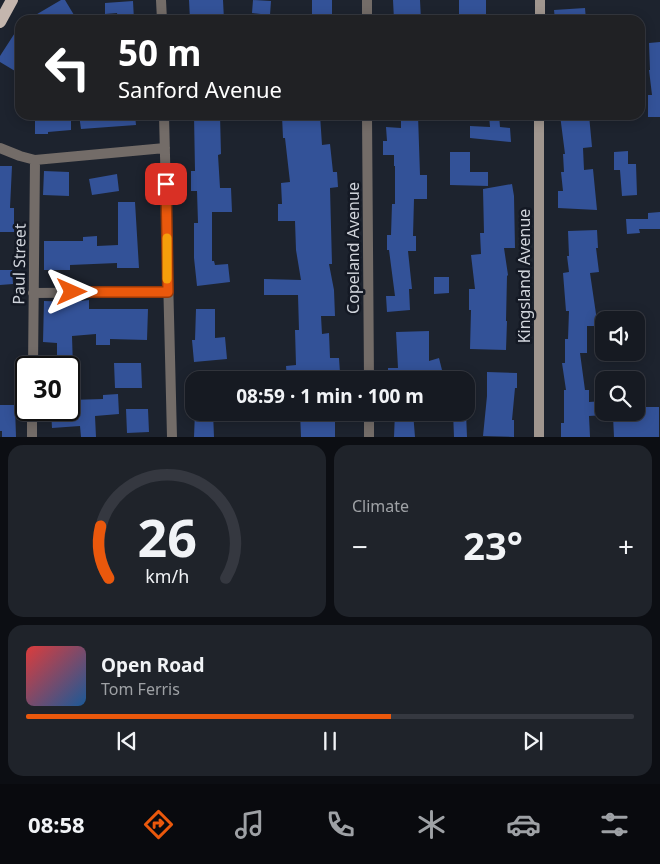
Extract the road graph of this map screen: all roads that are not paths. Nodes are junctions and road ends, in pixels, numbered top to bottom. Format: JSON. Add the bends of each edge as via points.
{"nodes":[{"id":1,"x":12,"y":0,"type":"edge"},
{"id":2,"x":162,"y":0,"type":"edge"},
{"id":3,"x":367,"y":0,"type":"edge"},
{"id":4,"x":540,"y":0,"type":"edge"},
{"id":5,"x":162,"y":15,"type":"edge"},
{"id":6,"x":367,"y":15,"type":"edge"},
{"id":7,"x":540,"y":15,"type":"edge"},
{"id":8,"x":0,"y":21,"type":"edge"},
{"id":9,"x":164,"y":120,"type":"edge"},
{"id":10,"x":367,"y":120,"type":"edge"},
{"id":11,"x":540,"y":120,"type":"edge"},
{"id":12,"x":0,"y":148,"type":"edge"},
{"id":13,"x":165,"y":148,"type":"junction"},
{"id":14,"x":35,"y":160,"type":"junction"},
{"id":15,"x":168,"y":292,"type":"junction"},
{"id":16,"x":33,"y":293,"type":"junction"},
{"id":17,"x":33,"y":356,"type":"edge"},
{"id":18,"x":368,"y":371,"type":"edge"},
{"id":19,"x":32,"y":421,"type":"edge"},
{"id":20,"x":369,"y":421,"type":"edge"},
{"id":21,"x":32,"y":436,"type":"edge"},
{"id":22,"x":172,"y":436,"type":"edge"},
{"id":23,"x":369,"y":436,"type":"edge"},
{"id":24,"x":539,"y":436,"type":"edge"}],
"edges":[{"from":1,"to":8,"type":"main road"},
{"from":2,"to":5,"type":"street"},
{"from":3,"to":6,"type":"street"},
{"from":4,"to":7,"type":"main road"},
{"from":9,"to":13,"type":"street"},
{"from":10,"to":18,"type":"street","name":"Copeland Avenue"},
{"from":11,"to":24,"type":"main road","name":"Kingsland Avenue"},
{"from":12,"to":14,"type":"street"},
{"from":13,"to":14,"type":"street"},
{"from":13,"to":15,"type":"street"},
{"from":14,"to":16,"type":"street","name":"Paul Street"},
{"from":15,"to":16,"type":"street"},
{"from":15,"to":22,"type":"street"},
{"from":16,"to":17,"type":"street","name":"Paul Street"},
{"from":19,"to":21,"type":"street"},
{"from":20,"to":23,"type":"street"}]}
